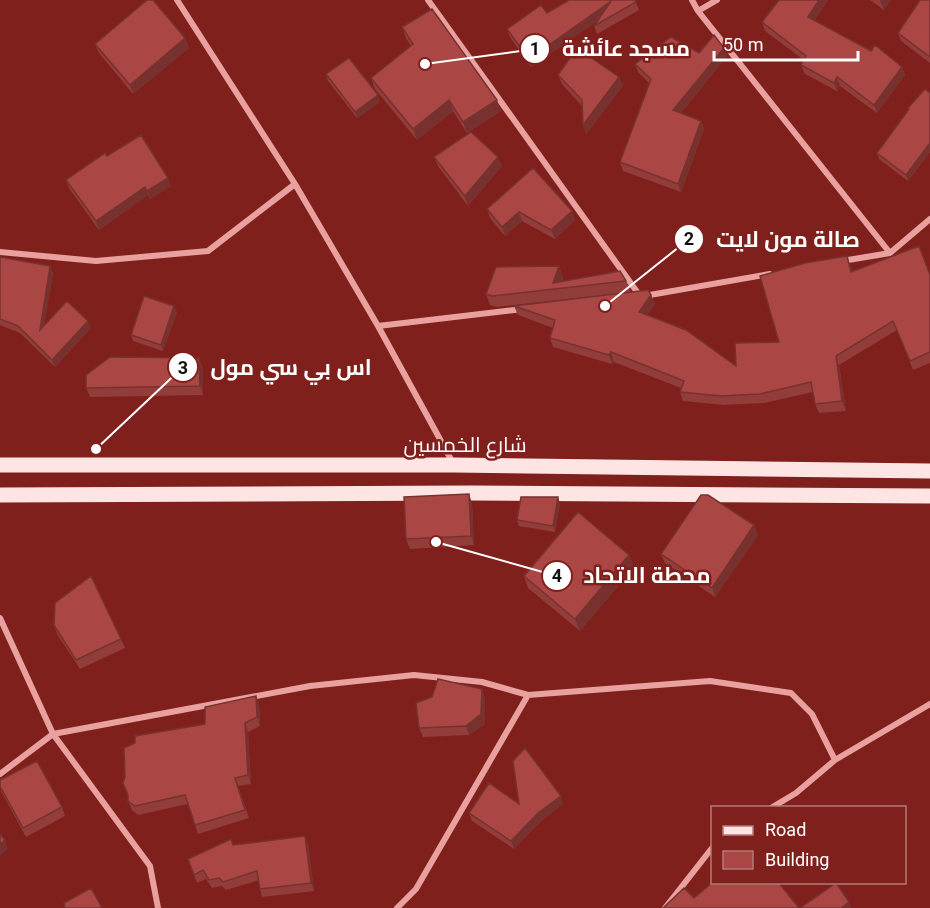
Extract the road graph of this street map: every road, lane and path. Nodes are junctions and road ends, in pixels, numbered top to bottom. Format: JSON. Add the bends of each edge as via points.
{"nodes":[{"id":1,"x":177,"y":0,"type":"edge"},
{"id":2,"x":428,"y":0,"type":"edge"},
{"id":3,"x":692,"y":0,"type":"edge"},
{"id":4,"x":717,"y":0,"type":"edge"},
{"id":5,"x":698,"y":12,"type":"junction"},
{"id":6,"x":296,"y":184,"type":"junction"},
{"id":7,"x":930,"y":219,"type":"edge"},
{"id":8,"x":0,"y":252,"type":"edge"},
{"id":9,"x":890,"y":253,"type":"junction"},
{"id":10,"x":834,"y":263,"type":"edge"},
{"id":11,"x":777,"y":272,"type":"edge"},
{"id":12,"x":640,"y":296,"type":"junction"},
{"id":13,"x":629,"y":297,"type":"edge"},
{"id":14,"x":526,"y":309,"type":"edge"},
{"id":15,"x":378,"y":326,"type":"junction"},
{"id":16,"x":0,"y":465,"type":"edge"},
{"id":17,"x":364,"y":465,"type":"junction"},
{"id":18,"x":454,"y":465,"type":"junction"},
{"id":19,"x":930,"y":471,"type":"edge"},
{"id":20,"x":364,"y":493,"type":"junction"},
{"id":21,"x":0,"y":495,"type":"edge"},
{"id":22,"x":930,"y":496,"type":"edge"},
{"id":23,"x":0,"y":618,"type":"edge"},
{"id":24,"x":528,"y":695,"type":"junction"},
{"id":25,"x":930,"y":704,"type":"edge"},
{"id":26,"x":53,"y":734,"type":"junction"},
{"id":27,"x":836,"y":760,"type":"junction"},
{"id":28,"x":0,"y":774,"type":"edge"},
{"id":29,"x":773,"y":806,"type":"edge"},
{"id":30,"x":711,"y":849,"type":"edge"},
{"id":31,"x":158,"y":908,"type":"edge"},
{"id":32,"x":397,"y":908,"type":"edge"},
{"id":33,"x":664,"y":908,"type":"edge"}],
"edges":[{"from":1,"to":6,"type":"street"},
{"from":2,"to":12,"type":"street"},
{"from":3,"to":5,"type":"street"},
{"from":4,"to":5,"type":"street"},
{"from":5,"to":9,"type":"street"},
{"from":6,"to":8,"type":"street","via":[[208,251],[96,261]]},
{"from":6,"to":15,"type":"street"},
{"from":7,"to":9,"type":"street"},
{"from":9,"to":10,"type":"street"},
{"from":11,"to":12,"type":"street"},
{"from":12,"to":13,"type":"street"},
{"from":14,"to":15,"type":"street"},
{"from":15,"to":18,"type":"street"},
{"from":16,"to":17,"type":"main road","name":"شارع الخمسين"},
{"from":17,"to":18,"type":"main road","name":"شارع الخمسين"},
{"from":17,"to":20,"type":"main road"},
{"from":18,"to":19,"type":"main road","name":"شارع الخمسين"},
{"from":20,"to":21,"type":"main road"},
{"from":20,"to":22,"type":"main road"},
{"from":23,"to":26,"type":"street"},
{"from":24,"to":26,"type":"street","via":[[482,682],[414,675],[310,686]]},
{"from":24,"to":27,"type":"street","via":[[710,681],[791,693],[812,714]]},
{"from":24,"to":32,"type":"street","via":[[416,889]]},
{"from":25,"to":27,"type":"street"},
{"from":26,"to":28,"type":"street"},
{"from":26,"to":31,"type":"street","via":[[150,866]]},
{"from":27,"to":29,"type":"street","via":[[796,793]]},
{"from":30,"to":33,"type":"street"}]}
